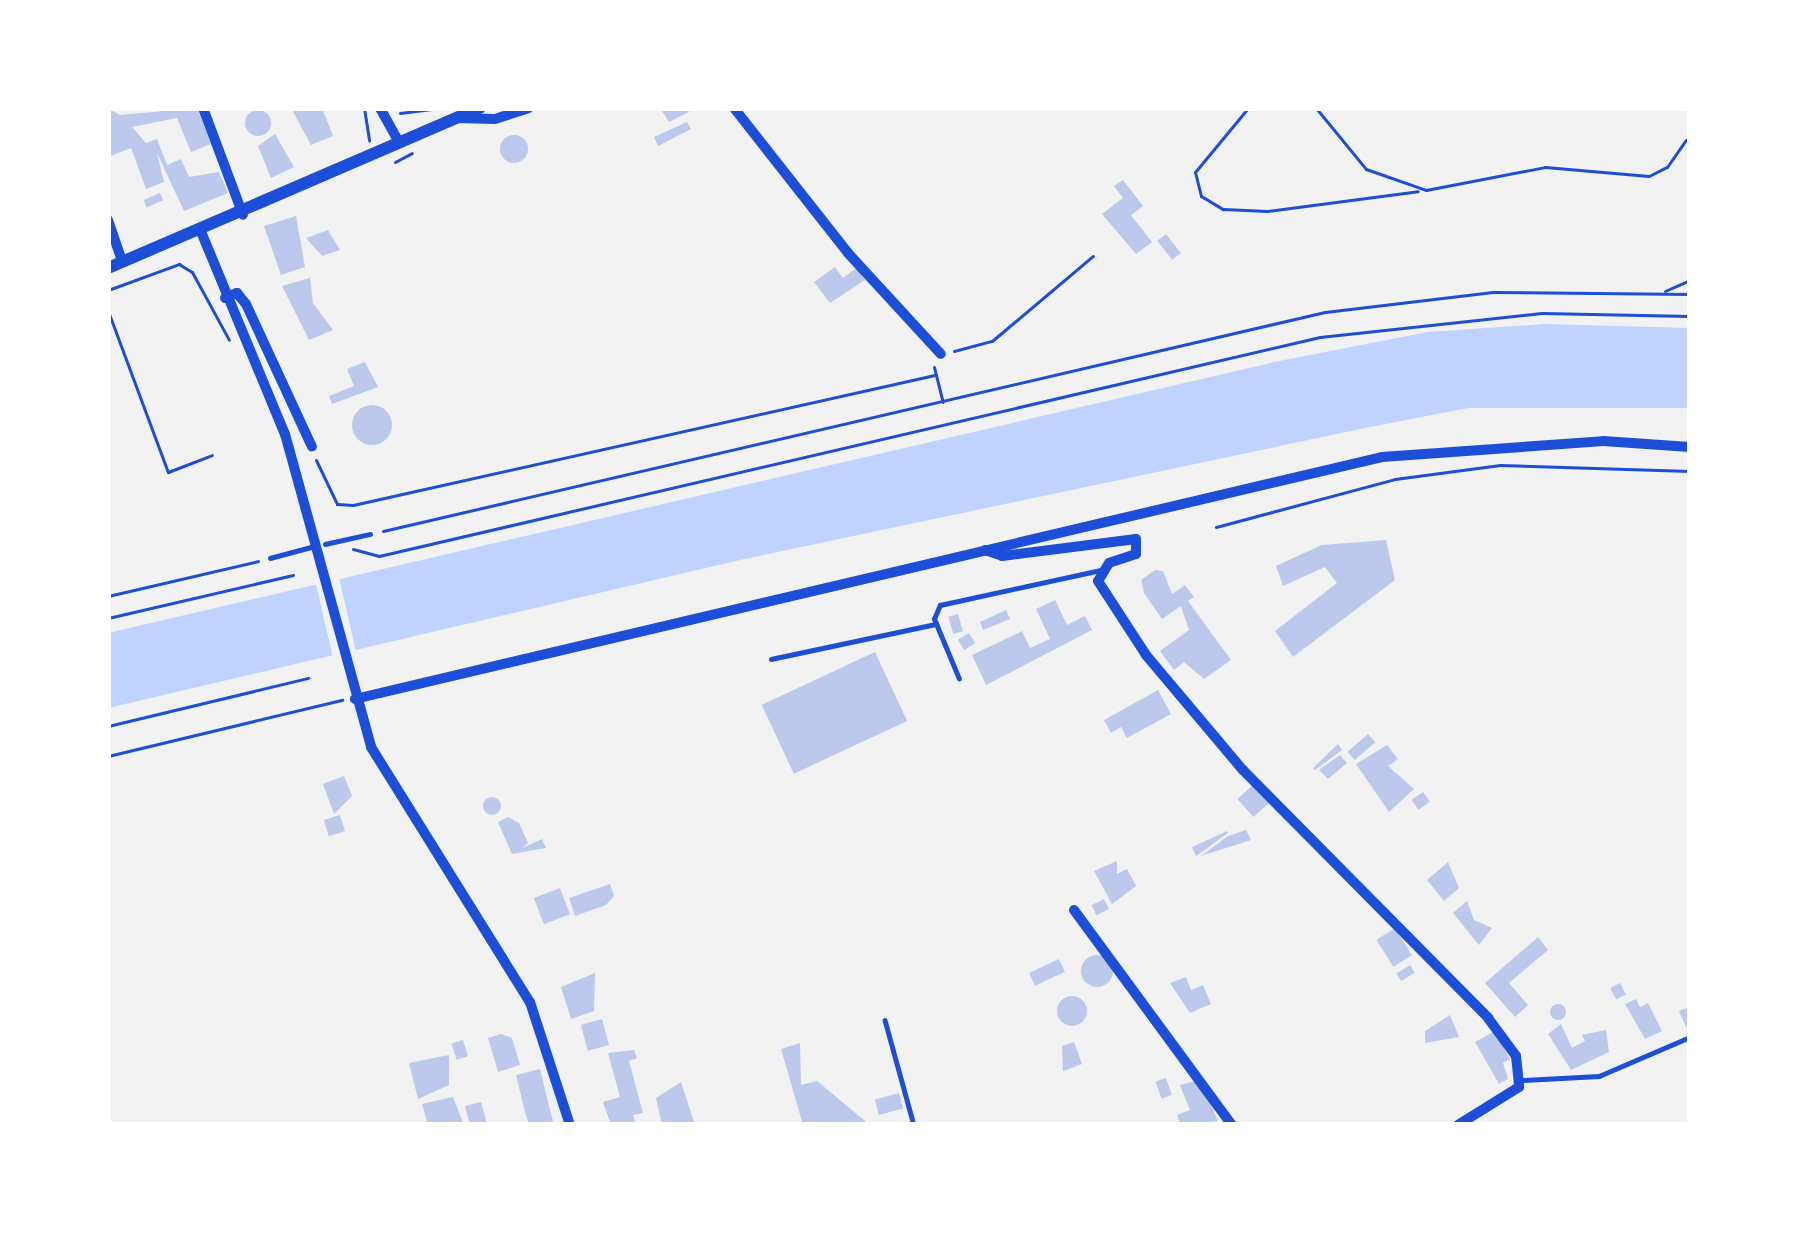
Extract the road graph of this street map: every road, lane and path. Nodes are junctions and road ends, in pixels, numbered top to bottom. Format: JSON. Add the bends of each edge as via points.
{"nodes":[{"id":1,"x":203,"y":108,"type":"edge"},
{"id":2,"x":364,"y":108,"type":"edge"},
{"id":3,"x":380,"y":108,"type":"edge"},
{"id":4,"x":395,"y":108,"type":"edge"},
{"id":5,"x":438,"y":108,"type":"edge"},
{"id":6,"x":480,"y":108,"type":"edge"},
{"id":7,"x":528,"y":108,"type":"edge"},
{"id":8,"x":734,"y":108,"type":"edge"},
{"id":9,"x":1248,"y":108,"type":"edge"},
{"id":10,"x":1316,"y":108,"type":"edge"},
{"id":11,"x":1690,"y":115,"type":"edge"},
{"id":12,"x":455,"y":118,"type":"junction"},
{"id":13,"x":1686,"y":140,"type":"junction"},
{"id":14,"x":399,"y":142,"type":"junction"},
{"id":15,"x":359,"y":150,"type":"dead end"},
{"id":16,"x":1690,"y":152,"type":"edge"},
{"id":17,"x":1426,"y":190,"type":"junction"},
{"id":18,"x":243,"y":215,"type":"junction"},
{"id":19,"x":108,"y":220,"type":"edge"},
{"id":20,"x":202,"y":234,"type":"junction"},
{"id":21,"x":1094,"y":256,"type":"dead end"},
{"id":22,"x":122,"y":261,"type":"junction"},
{"id":23,"x":108,"y":268,"type":"edge"},
{"id":24,"x":1690,"y":280,"type":"edge"},
{"id":25,"x":108,"y":290,"type":"edge"},
{"id":26,"x":1663,"y":292,"type":"junction"},
{"id":27,"x":1690,"y":294,"type":"edge"},
{"id":28,"x":225,"y":298,"type":"junction"},
{"id":29,"x":108,"y":311,"type":"edge"},
{"id":30,"x":1690,"y":316,"type":"edge"},
{"id":31,"x":941,"y":354,"type":"junction"},
{"id":32,"x":239,"y":359,"type":"dead end"},
{"id":33,"x":935,"y":376,"type":"junction"},
{"id":34,"x":943,"y":403,"type":"junction"},
{"id":35,"x":312,"y":447,"type":"joint"},
{"id":36,"x":1690,"y":447,"type":"edge"},
{"id":37,"x":212,"y":455,"type":"dead end"},
{"id":38,"x":1690,"y":470,"type":"edge"},
{"id":39,"x":1216,"y":527,"type":"dead end"},
{"id":40,"x":370,"y":534,"type":"joint"},
{"id":41,"x":326,"y":544,"type":"dead end"},
{"id":42,"x":311,"y":548,"type":"dead end"},
{"id":43,"x":982,"y":549,"type":"junction"},
{"id":44,"x":379,"y":556,"type":"dead end"},
{"id":45,"x":270,"y":558,"type":"joint"},
{"id":46,"x":1100,"y":571,"type":"junction"},
{"id":47,"x":293,"y":574,"type":"dead end"},
{"id":48,"x":108,"y":596,"type":"edge"},
{"id":49,"x":108,"y":618,"type":"edge"},
{"id":50,"x":936,"y":624,"type":"junction"},
{"id":51,"x":771,"y":659,"type":"dead end"},
{"id":52,"x":308,"y":678,"type":"dead end"},
{"id":53,"x":959,"y":679,"type":"dead end"},
{"id":54,"x":354,"y":693,"type":"junction"},
{"id":55,"x":108,"y":725,"type":"edge"},
{"id":56,"x":108,"y":756,"type":"edge"},
{"id":57,"x":1074,"y":910,"type":"dead end"},
{"id":58,"x":885,"y":1020,"type":"dead end"},
{"id":59,"x":1690,"y":1037,"type":"edge"},
{"id":60,"x":1522,"y":1080,"type":"junction"},
{"id":61,"x":570,"y":1125,"type":"edge"},
{"id":62,"x":914,"y":1125,"type":"edge"},
{"id":63,"x":1232,"y":1125,"type":"edge"},
{"id":64,"x":1458,"y":1125,"type":"edge"}],
"edges":[{"from":1,"to":18,"type":"street"},
{"from":2,"to":15,"type":"path","via":[[371,131]]},
{"from":3,"to":14,"type":"street"},
{"from":4,"to":5,"type":"path","via":[[409,117]]},
{"from":6,"to":12,"type":"street"},
{"from":7,"to":12,"type":"street","via":[[494,119]]},
{"from":8,"to":31,"type":"street","via":[[848,253]]},
{"from":9,"to":17,"type":"path","via":[[1195,172],[1201,196],[1223,209]]},
{"from":10,"to":17,"type":"path","via":[[1366,169]]},
{"from":11,"to":13,"type":"path"},
{"from":12,"to":14,"type":"street"},
{"from":13,"to":16,"type":"path"},
{"from":13,"to":17,"type":"path","via":[[1667,167],[1649,176],[1545,167]]},
{"from":14,"to":18,"type":"street"},
{"from":18,"to":20,"type":"street"},
{"from":19,"to":22,"type":"street"},
{"from":20,"to":22,"type":"street"},
{"from":20,"to":28,"type":"street"},
{"from":21,"to":31,"type":"path","via":[[992,341]]},
{"from":22,"to":23,"type":"street"},
{"from":24,"to":26,"type":"path"},
{"from":25,"to":32,"type":"path","via":[[179,264],[206,293]]},
{"from":26,"to":27,"type":"path"},
{"from":26,"to":34,"type":"path","via":[[1411,298]]},
{"from":28,"to":35,"type":"street","via":[[237,293],[246,304]]},
{"from":28,"to":54,"type":"street","via":[[285,434]]},
{"from":29,"to":37,"type":"path","via":[[168,472]]},
{"from":30,"to":44,"type":"path","via":[[1519,314],[1320,337]]},
{"from":31,"to":33,"type":"path"},
{"from":33,"to":34,"type":"path"},
{"from":33,"to":35,"type":"path","via":[[353,505],[337,504]]},
{"from":34,"to":40,"type":"path"},
{"from":36,"to":43,"type":"street","via":[[1603,442],[1382,457]]},
{"from":38,"to":39,"type":"path","via":[[1500,465],[1395,479]]},
{"from":40,"to":41,"type":"lane"},
{"from":42,"to":45,"type":"lane"},
{"from":43,"to":46,"type":"street","via":[[1002,556],[1129,537],[1139,543],[1136,554]]},
{"from":43,"to":54,"type":"street"},
{"from":45,"to":48,"type":"path"},
{"from":46,"to":50,"type":"lane","via":[[940,604]]},
{"from":46,"to":60,"type":"street","via":[[1097,581],[1114,608],[1193,714],[1488,1018],[1516,1056]]},
{"from":47,"to":49,"type":"path"},
{"from":50,"to":51,"type":"lane"},
{"from":50,"to":53,"type":"lane"},
{"from":52,"to":55,"type":"path"},
{"from":54,"to":56,"type":"path"},
{"from":54,"to":61,"type":"street","via":[[388,784],[530,1002]]},
{"from":57,"to":63,"type":"street"},
{"from":58,"to":62,"type":"lane"},
{"from":59,"to":60,"type":"lane","via":[[1599,1076]]},
{"from":60,"to":64,"type":"street"}]}
